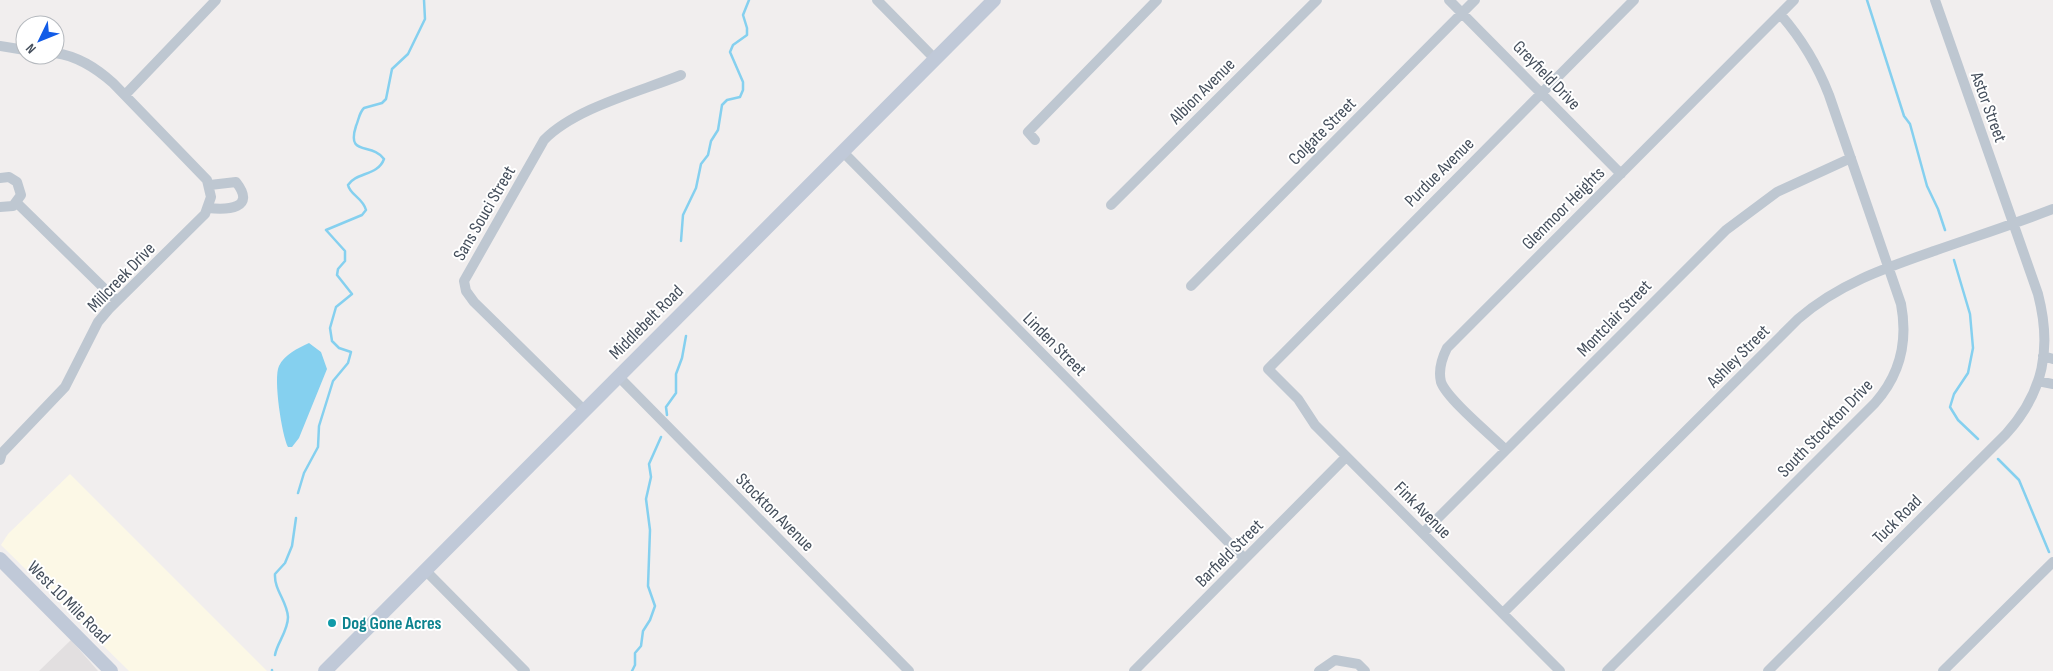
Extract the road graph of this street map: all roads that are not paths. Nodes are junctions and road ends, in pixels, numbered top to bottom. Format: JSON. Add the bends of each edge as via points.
{"nodes":[{"id":1,"x":216,"y":0,"type":"edge"},
{"id":2,"x":877,"y":0,"type":"edge"},
{"id":3,"x":994,"y":0,"type":"edge"},
{"id":4,"x":1157,"y":0,"type":"edge"},
{"id":5,"x":1317,"y":0,"type":"edge"},
{"id":6,"x":1449,"y":0,"type":"edge"},
{"id":7,"x":1475,"y":0,"type":"edge"},
{"id":8,"x":1634,"y":0,"type":"edge"},
{"id":9,"x":1794,"y":0,"type":"edge"},
{"id":10,"x":1935,"y":0,"type":"edge"},
{"id":11,"x":1462,"y":13,"type":"junction"},
{"id":12,"x":1780,"y":14,"type":"junction"},
{"id":13,"x":0,"y":46,"type":"edge"},
{"id":14,"x":15,"y":48,"type":"edge"},
{"id":15,"x":65,"y":55,"type":"edge"},
{"id":16,"x":935,"y":59,"type":"junction"},
{"id":17,"x":681,"y":75,"type":"dead end"},
{"id":18,"x":1541,"y":92,"type":"junction"},
{"id":19,"x":124,"y":95,"type":"junction"},
{"id":20,"x":1035,"y":140,"type":"dead end"},
{"id":21,"x":842,"y":152,"type":"junction"},
{"id":22,"x":1851,"y":158,"type":"junction"},
{"id":23,"x":1621,"y":174,"type":"junction"},
{"id":24,"x":0,"y":178,"type":"edge"},
{"id":25,"x":210,"y":185,"type":"junction"},
{"id":26,"x":17,"y":203,"type":"junction"},
{"id":27,"x":1111,"y":205,"type":"dead end"},
{"id":28,"x":0,"y":206,"type":"edge"},
{"id":29,"x":208,"y":208,"type":"junction"},
{"id":30,"x":2053,"y":209,"type":"edge"},
{"id":31,"x":2014,"y":224,"type":"junction"},
{"id":32,"x":1889,"y":267,"type":"junction"},
{"id":33,"x":1192,"y":286,"type":"dead end"},
{"id":34,"x":117,"y":302,"type":"junction"},
{"id":35,"x":2048,"y":358,"type":"edge"},
{"id":36,"x":1268,"y":368,"type":"joint"},
{"id":37,"x":618,"y":376,"type":"junction"},
{"id":38,"x":2038,"y":381,"type":"junction"},
{"id":39,"x":2053,"y":384,"type":"edge"},
{"id":40,"x":584,"y":410,"type":"junction"},
{"id":41,"x":1506,"y":450,"type":"junction"},
{"id":42,"x":1,"y":455,"type":"edge"},
{"id":43,"x":1346,"y":457,"type":"junction"},
{"id":44,"x":1423,"y":533,"type":"junction"},
{"id":45,"x":0,"y":559,"type":"edge"},
{"id":46,"x":1245,"y":559,"type":"junction"},
{"id":47,"x":2053,"y":562,"type":"edge"},
{"id":48,"x":425,"y":570,"type":"junction"},
{"id":49,"x":1503,"y":613,"type":"junction"},
{"id":50,"x":111,"y":671,"type":"edge"},
{"id":51,"x":325,"y":671,"type":"edge"},
{"id":52,"x":525,"y":671,"type":"edge"},
{"id":53,"x":909,"y":671,"type":"edge"},
{"id":54,"x":1134,"y":671,"type":"edge"},
{"id":55,"x":1319,"y":671,"type":"edge"},
{"id":56,"x":1365,"y":671,"type":"edge"},
{"id":57,"x":1560,"y":671,"type":"edge"},
{"id":58,"x":1607,"y":671,"type":"edge"},
{"id":59,"x":1768,"y":671,"type":"edge"},
{"id":60,"x":1943,"y":671,"type":"edge"}],
"edges":[{"from":1,"to":19,"type":"street"},
{"from":2,"to":16,"type":"street"},
{"from":3,"to":16,"type":"street","name":"Middlebelt Road"},
{"from":4,"to":20,"type":"street","via":[[1028,132]]},
{"from":5,"to":27,"type":"street","name":"Albion Avenue"},
{"from":6,"to":11,"type":"street","name":"Greyfield Drive"},
{"from":7,"to":11,"type":"street","name":"Colgate Street"},
{"from":8,"to":18,"type":"street","name":"Purdue Avenue"},
{"from":9,"to":12,"type":"street","name":"Glenmoor Heights"},
{"from":10,"to":31,"type":"street","name":"Astor Street"},
{"from":11,"to":18,"type":"street","name":"Greyfield Drive"},
{"from":11,"to":33,"type":"street","name":"Colgate Street"},
{"from":12,"to":22,"type":"street","name":"South Stockton Drive","via":[[1817,64]]},
{"from":12,"to":23,"type":"street","name":"Glenmoor Heights"},
{"from":13,"to":14,"type":"street"},
{"from":15,"to":19,"type":"street","via":[[97,69]]},
{"from":16,"to":21,"type":"street","name":"Middlebelt Road"},
{"from":17,"to":40,"type":"street","name":"Sans Souci Street","via":[[557,127],[544,140],[464,281],[474,302]]},
{"from":18,"to":23,"type":"street","name":"Greyfield Drive"},
{"from":18,"to":36,"type":"street","name":"Purdue Avenue"},
{"from":19,"to":25,"type":"street"},
{"from":21,"to":37,"type":"street","name":"Middlebelt Road"},
{"from":21,"to":46,"type":"street","name":"Linden Street"},
{"from":22,"to":32,"type":"street","name":"South Stockton Drive"},
{"from":22,"to":41,"type":"street","name":"Montclair Street","via":[[1777,192],[1743,215]]},
{"from":23,"to":41,"type":"street","name":"Glenmoor Heights","via":[[1446,348],[1440,372],[1442,383]]},
{"from":24,"to":26,"type":"street","via":[[9,177],[20,186],[21,195]]},
{"from":25,"to":29,"type":"street","name":"Millcreek Drive"},
{"from":25,"to":29,"type":"street","via":[[236,182],[242,190],[242,200],[232,209]]},
{"from":26,"to":28,"type":"street","via":[[9,208]]},
{"from":26,"to":34,"type":"street"},
{"from":29,"to":34,"type":"street","name":"Millcreek Drive"},
{"from":30,"to":31,"type":"street","name":"Ashley Street"},
{"from":31,"to":32,"type":"street","name":"Ashley Street"},
{"from":31,"to":35,"type":"street","name":"Tuck Road","via":[[2042,310]]},
{"from":32,"to":49,"type":"street","name":"Ashley Street","via":[[1838,289],[1798,319]]},
{"from":32,"to":58,"type":"street","name":"South Stockton Drive","via":[[1901,304],[1904,339],[1898,366],[1886,389]]},
{"from":34,"to":42,"type":"street","name":"Millcreek Drive","via":[[98,322],[66,387]]},
{"from":35,"to":38,"type":"street","name":"Tuck Road"},
{"from":36,"to":43,"type":"street","name":"Fink Avenue"},
{"from":37,"to":40,"type":"street","name":"Middlebelt Road"},
{"from":37,"to":53,"type":"street","name":"Stockton Avenue"},
{"from":38,"to":39,"type":"street"},
{"from":38,"to":59,"type":"street","name":"Tuck Road","via":[[2030,401],[2006,434]]},
{"from":40,"to":48,"type":"street","name":"Middlebelt Road"},
{"from":41,"to":44,"type":"street","name":"Montclair Street"},
{"from":43,"to":44,"type":"street","name":"Fink Avenue"},
{"from":43,"to":46,"type":"street","name":"Barfield Street"},
{"from":44,"to":49,"type":"street","name":"Fink Avenue"},
{"from":45,"to":50,"type":"street","name":"West 10 Mile Road"},
{"from":46,"to":54,"type":"street","name":"Barfield Street"},
{"from":47,"to":60,"type":"street"},
{"from":48,"to":51,"type":"street","name":"Middlebelt Road"},
{"from":48,"to":52,"type":"street"},
{"from":49,"to":57,"type":"street","name":"Fink Avenue"},
{"from":55,"to":56,"type":"street","via":[[1335,660],[1358,664]]}]}
